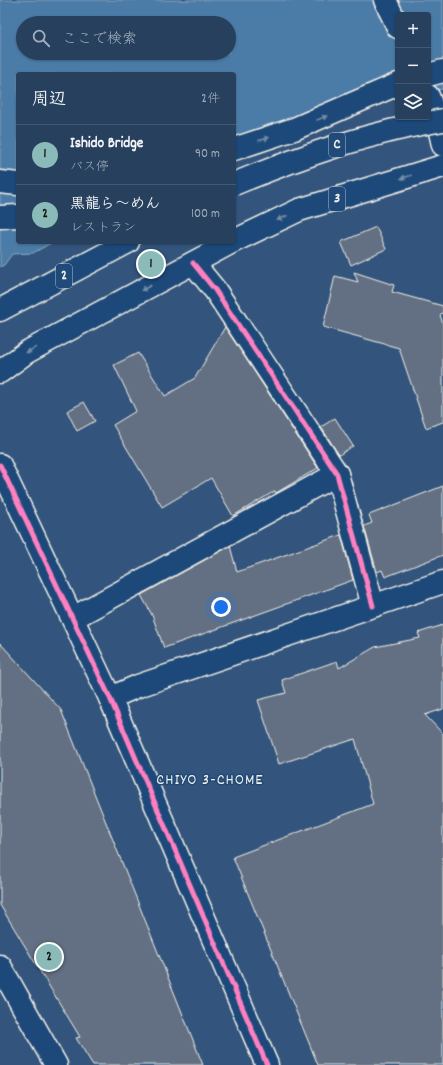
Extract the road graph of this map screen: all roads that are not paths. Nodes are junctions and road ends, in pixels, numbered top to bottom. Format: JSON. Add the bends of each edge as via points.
{"nodes":[{"id":1,"x":385,"y":0,"type":"edge"},
{"id":2,"x":395,"y":21,"type":"edge"},
{"id":3,"x":443,"y":71,"type":"edge"},
{"id":4,"x":431,"y":73,"type":"edge"},
{"id":5,"x":395,"y":85,"type":"edge"},
{"id":6,"x":443,"y":87,"type":"edge"},
{"id":7,"x":431,"y":89,"type":"edge"},
{"id":8,"x":395,"y":96,"type":"edge"},
{"id":9,"x":431,"y":102,"type":"edge"},
{"id":10,"x":350,"y":106,"type":"junction"},
{"id":11,"x":442,"y":123,"type":"edge"},
{"id":12,"x":443,"y":145,"type":"edge"},
{"id":13,"x":236,"y":148,"type":"edge"},
{"id":14,"x":302,"y":164,"type":"junction"},
{"id":15,"x":443,"y":166,"type":"edge"},
{"id":16,"x":236,"y":177,"type":"edge"},
{"id":17,"x":0,"y":182,"type":"edge"},
{"id":18,"x":236,"y":183,"type":"edge"},
{"id":19,"x":16,"y":184,"type":"edge"},
{"id":20,"x":236,"y":188,"type":"edge"},
{"id":21,"x":236,"y":192,"type":"edge"},
{"id":22,"x":16,"y":216,"type":"edge"},
{"id":23,"x":0,"y":217,"type":"edge"},
{"id":24,"x":236,"y":240,"type":"edge"},
{"id":25,"x":109,"y":244,"type":"edge"},
{"id":26,"x":118,"y":244,"type":"edge"},
{"id":27,"x":124,"y":244,"type":"edge"},
{"id":28,"x":227,"y":244,"type":"edge"},
{"id":29,"x":192,"y":263,"type":"junction"},
{"id":30,"x":0,"y":304,"type":"edge"},
{"id":31,"x":0,"y":309,"type":"edge"},
{"id":32,"x":0,"y":372,"type":"edge"},
{"id":33,"x":0,"y":465,"type":"edge"},
{"id":34,"x":337,"y":474,"type":"junction"},
{"id":35,"x":443,"y":582,"type":"edge"},
{"id":36,"x":373,"y":606,"type":"junction"},
{"id":37,"x":73,"y":618,"type":"junction"},
{"id":38,"x":110,"y":698,"type":"junction"},
{"id":39,"x":0,"y":966,"type":"edge"},
{"id":40,"x":56,"y":1065,"type":"edge"},
{"id":41,"x":267,"y":1065,"type":"edge"}],
"edges":[{"from":1,"to":2,"type":"main road"},
{"from":3,"to":4,"type":"main road"},
{"from":5,"to":10,"type":"main road"},
{"from":6,"to":7,"type":"main road"},
{"from":8,"to":10,"type":"main road"},
{"from":9,"to":11,"type":"main road"},
{"from":13,"to":10,"type":"main road","one_way":true,"via":[[294,129]]},
{"from":11,"to":12,"type":"main road"},
{"from":11,"to":14,"type":"main road","number":"C"},
{"from":11,"to":18,"type":"main road","number":"C","bridge":true,"via":[[362,137],[300,157]]},
{"from":11,"to":20,"type":"main road","via":[[281,166]]},
{"from":14,"to":16,"type":"main road","bridge":true},
{"from":14,"to":21,"type":"main road"},
{"from":15,"to":24,"type":"main road","number":"3","one_way":true,"via":[[299,210]]},
{"from":17,"to":19,"type":"main road"},
{"from":22,"to":23,"type":"main road"},
{"from":25,"to":30,"type":"main road"},
{"from":26,"to":31,"type":"main road"},
{"from":27,"to":31,"type":"main road","number":"2"},
{"from":28,"to":29,"type":"main road","number":"3"},
{"from":29,"to":32,"type":"main road","number":"3","one_way":true,"via":[[27,352]]},
{"from":29,"to":34,"type":"main road","via":[[215,290]]},
{"from":33,"to":37,"type":"main road"},
{"from":34,"to":36,"type":"main road"},
{"from":34,"to":37,"type":"main road"},
{"from":35,"to":36,"type":"main road"},
{"from":36,"to":38,"type":"main road","via":[[138,686]]},
{"from":37,"to":38,"type":"main road"},
{"from":38,"to":41,"type":"main road"},
{"from":39,"to":40,"type":"main road"}]}
